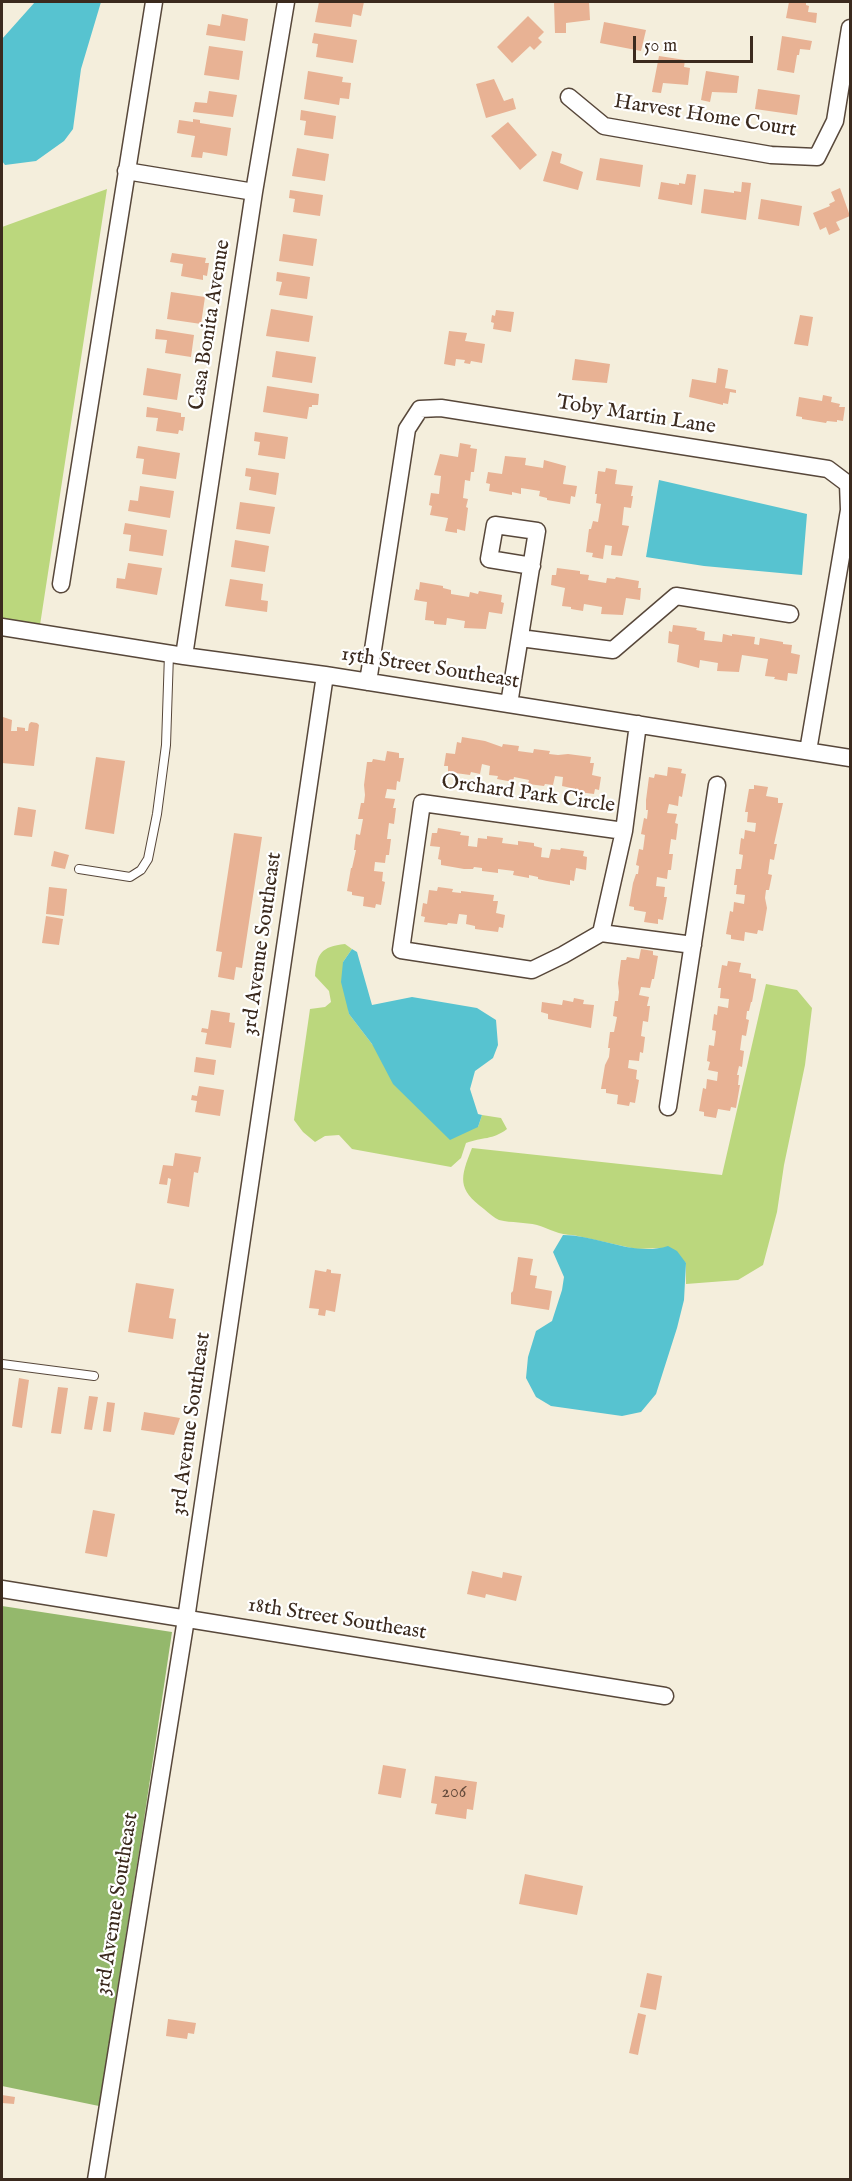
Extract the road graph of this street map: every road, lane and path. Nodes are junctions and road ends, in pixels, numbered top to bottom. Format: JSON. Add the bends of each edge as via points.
{"nodes":[{"id":1,"x":154,"y":2,"type":"edge"},
{"id":2,"x":286,"y":2,"type":"edge"},
{"id":3,"x":850,"y":28,"type":"edge"},
{"id":4,"x":569,"y":97,"type":"dead end"},
{"id":5,"x":126,"y":171,"type":"junction"},
{"id":6,"x":254,"y":192,"type":"junction"},
{"id":7,"x":531,"y":566,"type":"junction"},
{"id":8,"x":61,"y":584,"type":"dead end"},
{"id":9,"x":790,"y":614,"type":"dead end"},
{"id":10,"x":2,"y":627,"type":"edge"},
{"id":11,"x":520,"y":638,"type":"junction"},
{"id":12,"x":177,"y":655,"type":"junction"},
{"id":13,"x":325,"y":675,"type":"junction"},
{"id":14,"x":368,"y":681,"type":"junction"},
{"id":15,"x":509,"y":704,"type":"junction"},
{"id":16,"x":638,"y":724,"type":"junction"},
{"id":17,"x":808,"y":751,"type":"junction"},
{"id":18,"x":850,"y":758,"type":"edge"},
{"id":19,"x":717,"y":785,"type":"dead end"},
{"id":20,"x":624,"y":831,"type":"junction"},
{"id":21,"x":79,"y":868,"type":"dead end"},
{"id":22,"x":600,"y":933,"type":"junction"},
{"id":23,"x":693,"y":945,"type":"junction"},
{"id":24,"x":668,"y":1107,"type":"dead end"},
{"id":25,"x":2,"y":1364,"type":"edge"},
{"id":26,"x":94,"y":1376,"type":"dead end"},
{"id":27,"x":2,"y":1589,"type":"edge"},
{"id":28,"x":186,"y":1619,"type":"junction"},
{"id":29,"x":665,"y":1696,"type":"dead end"},
{"id":30,"x":96,"y":2180,"type":"edge"}],
"edges":[{"from":1,"to":5,"type":"street"},
{"from":2,"to":6,"type":"street","name":"Casa Bonita Avenue"},
{"from":3,"to":4,"type":"street","name":"Harvest Home Court","via":[[835,121],[817,157],[771,156],[604,126]]},
{"from":5,"to":6,"type":"street"},
{"from":5,"to":8,"type":"street"},
{"from":6,"to":12,"type":"street","name":"Casa Bonita Avenue"},
{"from":7,"to":7,"type":"street","via":[[537,531],[495,525],[489,559]]},
{"from":7,"to":11,"type":"street"},
{"from":9,"to":11,"type":"street","via":[[676,596],[613,650]]},
{"from":10,"to":12,"type":"street","name":"15th Street Southeast"},
{"from":11,"to":15,"type":"street"},
{"from":12,"to":13,"type":"street","name":"15th Street Southeast"},
{"from":12,"to":21,"type":"lane","via":[[158,814],[148,859],[130,877]]},
{"from":13,"to":14,"type":"street","name":"15th Street Southeast"},
{"from":13,"to":28,"type":"street","name":"3rd Avenue Southeast"},
{"from":14,"to":15,"type":"street","name":"15th Street Southeast"},
{"from":14,"to":17,"type":"street","name":"Toby Martin Lane","via":[[407,429],[420,409],[441,408],[828,469],[848,484],[849,510]]},
{"from":15,"to":16,"type":"street","name":"15th Street Southeast"},
{"from":16,"to":17,"type":"street","name":"15th Street Southeast"},
{"from":16,"to":20,"type":"street","name":"Orchard Park Circle"},
{"from":17,"to":18,"type":"street","name":"15th Street Southeast"},
{"from":19,"to":23,"type":"street"},
{"from":20,"to":22,"type":"street","name":"Orchard Park Circle"},
{"from":20,"to":22,"type":"street","name":"Orchard Park Circle","via":[[422,803],[400,950],[532,970]]},
{"from":22,"to":23,"type":"street"},
{"from":23,"to":24,"type":"street"},
{"from":25,"to":26,"type":"lane"},
{"from":27,"to":28,"type":"street","name":"18th Street Southeast"},
{"from":28,"to":29,"type":"street","name":"18th Street Southeast"},
{"from":28,"to":30,"type":"street","name":"3rd Avenue Southeast"}]}
